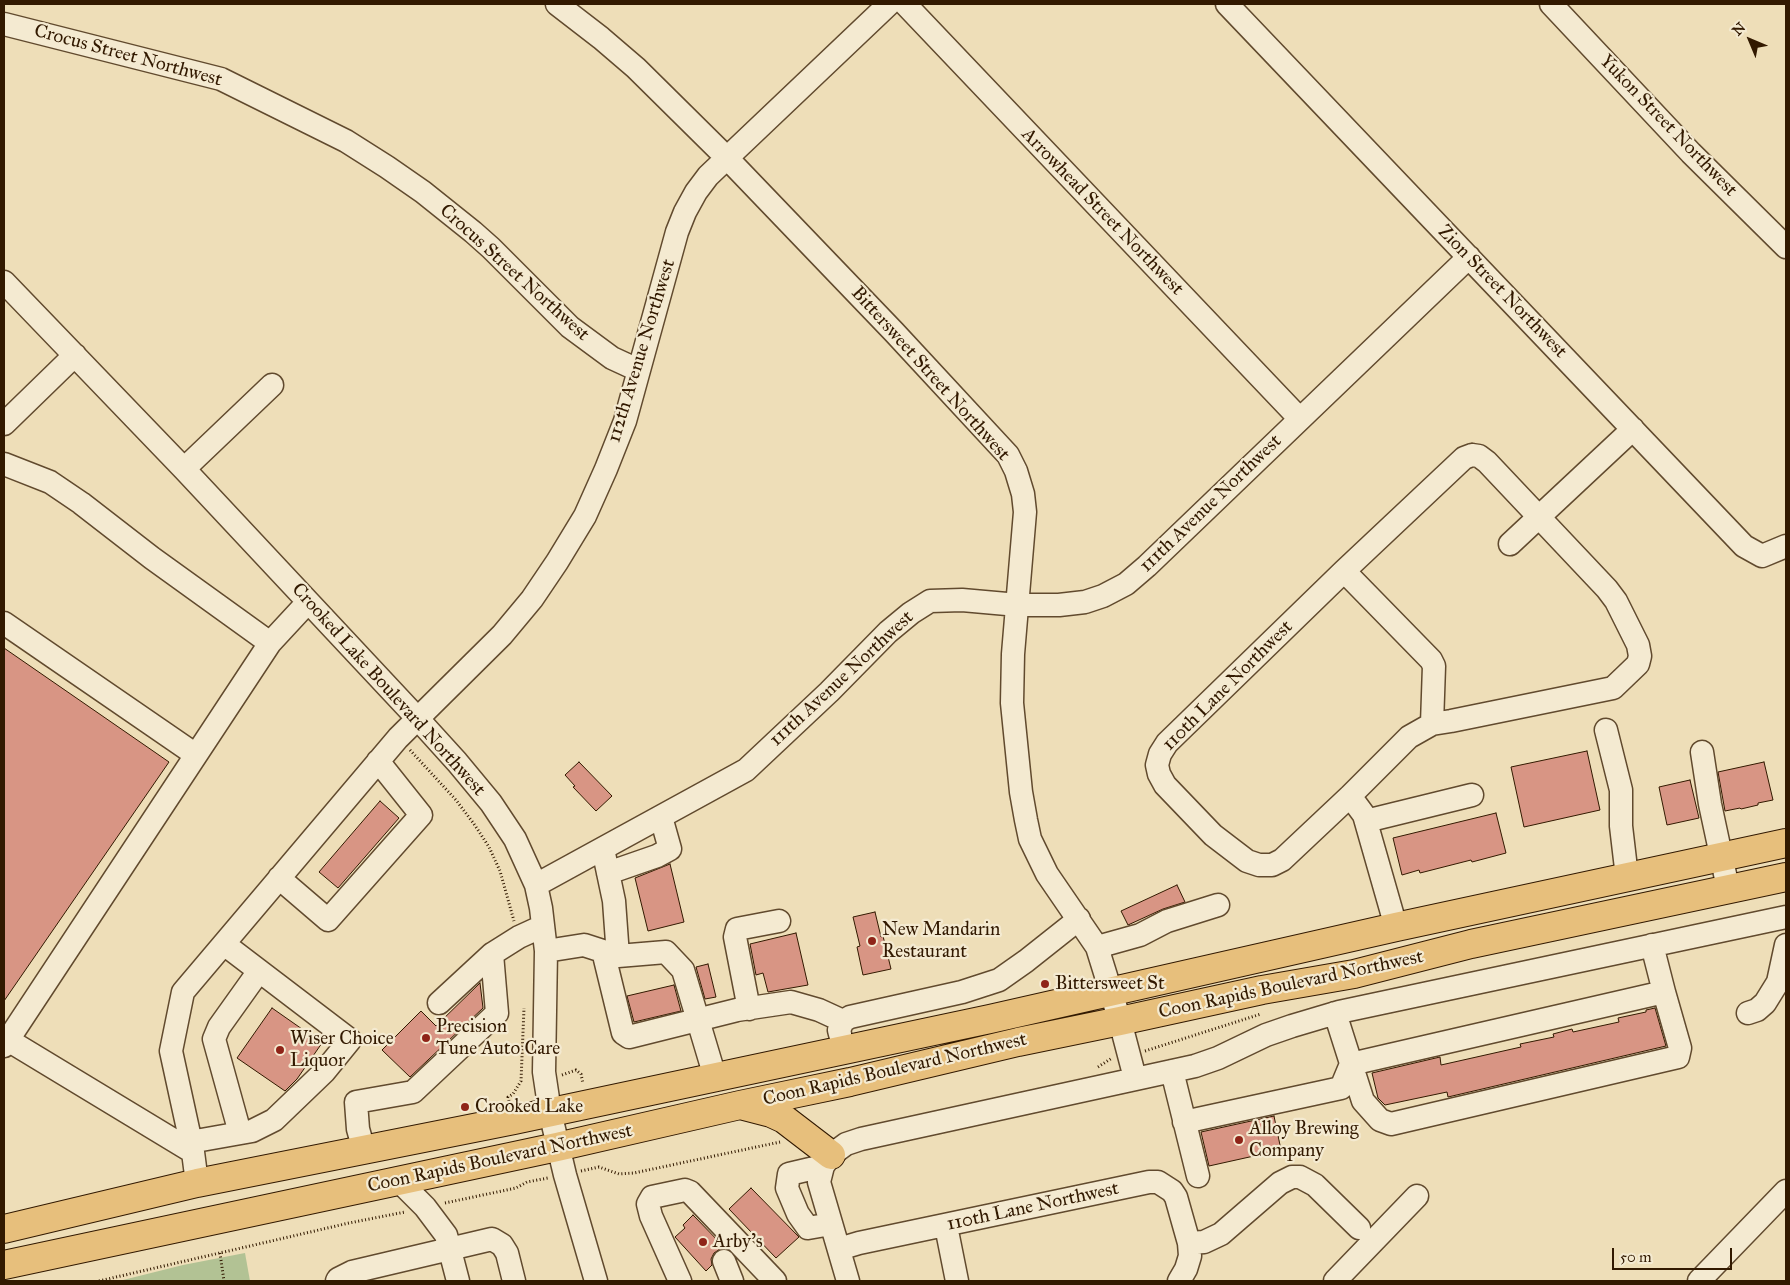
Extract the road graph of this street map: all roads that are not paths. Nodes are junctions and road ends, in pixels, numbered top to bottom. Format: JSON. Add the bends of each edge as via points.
{"nodes":[{"id":1,"x":557,"y":4,"type":"edge"},
{"id":2,"x":889,"y":4,"type":"edge"},
{"id":3,"x":904,"y":4,"type":"edge"},
{"id":4,"x":1227,"y":4,"type":"edge"},
{"id":5,"x":1553,"y":4,"type":"edge"},
{"id":6,"x":4,"y":24,"type":"edge"},
{"id":7,"x":727,"y":158,"type":"junction"},
{"id":8,"x":1786,"y":247,"type":"edge"},
{"id":9,"x":1469,"y":257,"type":"junction"},
{"id":10,"x":4,"y":282,"type":"edge"},
{"id":11,"x":75,"y":355,"type":"junction"},
{"id":12,"x":638,"y":370,"type":"junction"},
{"id":13,"x":272,"y":385,"type":"dead end"},
{"id":14,"x":1300,"y":419,"type":"junction"},
{"id":15,"x":4,"y":424,"type":"edge"},
{"id":16,"x":1633,"y":429,"type":"junction"},
{"id":17,"x":4,"y":464,"type":"edge"},
{"id":18,"x":184,"y":469,"type":"junction"},
{"id":19,"x":1539,"y":517,"type":"junction"},
{"id":20,"x":1510,"y":544,"type":"dead end"},
{"id":21,"x":1786,"y":546,"type":"edge"},
{"id":22,"x":1344,"y":571,"type":"junction"},
{"id":23,"x":308,"y":602,"type":"junction"},
{"id":24,"x":1018,"y":605,"type":"junction"},
{"id":25,"x":4,"y":623,"type":"edge"},
{"id":26,"x":270,"y":643,"type":"junction"},
{"id":27,"x":418,"y":719,"type":"junction"},
{"id":28,"x":1432,"y":724,"type":"junction"},
{"id":29,"x":1606,"y":730,"type":"dead end"},
{"id":30,"x":1702,"y":752,"type":"dead end"},
{"id":31,"x":196,"y":755,"type":"junction"},
{"id":32,"x":378,"y":761,"type":"junction"},
{"id":33,"x":1472,"y":795,"type":"dead end"},
{"id":34,"x":1350,"y":796,"type":"junction"},
{"id":35,"x":661,"y":817,"type":"junction"},
{"id":36,"x":1366,"y":821,"type":"junction"},
{"id":37,"x":1786,"y":844,"type":"edge"},
{"id":38,"x":603,"y":849,"type":"junction"},
{"id":39,"x":1721,"y":857,"type":"junction"},
{"id":40,"x":608,"y":873,"type":"junction"},
{"id":41,"x":1627,"y":877,"type":"junction"},
{"id":42,"x":1786,"y":877,"type":"edge"},
{"id":43,"x":279,"y":878,"type":"junction"},
{"id":44,"x":536,"y":885,"type":"junction"},
{"id":45,"x":1728,"y":888,"type":"junction"},
{"id":46,"x":1218,"y":905,"type":"dead end"},
{"id":47,"x":1079,"y":919,"type":"junction"},
{"id":48,"x":779,"y":921,"type":"dead end"},
{"id":49,"x":1786,"y":924,"type":"edge"},
{"id":50,"x":543,"y":926,"type":"junction"},
{"id":51,"x":1396,"y":927,"type":"junction"},
{"id":52,"x":224,"y":944,"type":"junction"},
{"id":53,"x":1652,"y":945,"type":"junction"},
{"id":54,"x":1786,"y":945,"type":"edge"},
{"id":55,"x":1098,"y":947,"type":"junction"},
{"id":56,"x":546,"y":951,"type":"junction"},
{"id":57,"x":610,"y":953,"type":"junction"},
{"id":58,"x":492,"y":954,"type":"junction"},
{"id":59,"x":259,"y":971,"type":"junction"},
{"id":60,"x":1111,"y":990,"type":"junction"},
{"id":61,"x":1664,"y":992,"type":"junction"},
{"id":62,"x":439,"y":1003,"type":"dead end"},
{"id":63,"x":749,"y":1009,"type":"junction"},
{"id":64,"x":1335,"y":1013,"type":"junction"},
{"id":65,"x":1748,"y":1013,"type":"dead end"},
{"id":66,"x":698,"y":1021,"type":"junction"},
{"id":67,"x":843,"y":1021,"type":"junction"},
{"id":68,"x":1120,"y":1021,"type":"junction"},
{"id":69,"x":6,"y":1043,"type":"edge"},
{"id":70,"x":842,"y":1050,"type":"junction"},
{"id":71,"x":1350,"y":1064,"type":"junction"},
{"id":72,"x":1172,"y":1071,"type":"junction"},
{"id":73,"x":714,"y":1077,"type":"junction"},
{"id":74,"x":1135,"y":1078,"type":"junction"},
{"id":75,"x":740,"y":1105,"type":"junction"},
{"id":76,"x":550,"y":1112,"type":"junction"},
{"id":77,"x":1184,"y":1122,"type":"junction"},
{"id":78,"x":240,"y":1133,"type":"junction"},
{"id":79,"x":192,"y":1147,"type":"junction"},
{"id":80,"x":558,"y":1147,"type":"junction"},
{"id":81,"x":364,"y":1150,"type":"junction"},
{"id":82,"x":827,"y":1160,"type":"junction"},
{"id":83,"x":1198,"y":1176,"type":"dead end"},
{"id":84,"x":398,"y":1181,"type":"junction"},
{"id":85,"x":197,"y":1183,"type":"junction"},
{"id":86,"x":1786,"y":1191,"type":"edge"},
{"id":87,"x":1417,"y":1196,"type":"dead end"},
{"id":88,"x":831,"y":1224,"type":"junction"},
{"id":89,"x":946,"y":1226,"type":"junction"},
{"id":90,"x":1359,"y":1228,"type":"dead end"},
{"id":91,"x":4,"y":1229,"type":"edge"},
{"id":92,"x":1188,"y":1243,"type":"junction"},
{"id":93,"x":450,"y":1249,"type":"junction"},
{"id":94,"x":839,"y":1249,"type":"junction"},
{"id":95,"x":4,"y":1265,"type":"edge"},
{"id":96,"x":337,"y":1281,"type":"edge"},
{"id":97,"x":458,"y":1281,"type":"edge"},
{"id":98,"x":514,"y":1281,"type":"edge"},
{"id":99,"x":596,"y":1281,"type":"edge"},
{"id":100,"x":680,"y":1281,"type":"edge"},
{"id":101,"x":775,"y":1281,"type":"edge"},
{"id":102,"x":848,"y":1281,"type":"edge"},
{"id":103,"x":957,"y":1281,"type":"edge"},
{"id":104,"x":1180,"y":1281,"type":"edge"},
{"id":105,"x":1335,"y":1281,"type":"edge"},
{"id":106,"x":1699,"y":1281,"type":"edge"}],
"edges":[{"from":1,"to":7,"type":"street","name":"Bittersweet Street Northwest","via":[[636,68]]},
{"from":2,"to":7,"type":"street","name":"112th Avenue Northwest"},
{"from":3,"to":14,"type":"street","name":"Arrowhead Street Northwest"},
{"from":4,"to":9,"type":"street","name":"Zion Street Northwest"},
{"from":5,"to":8,"type":"street","name":"Yukon Street Northwest","via":[[1691,153]]},
{"from":6,"to":12,"type":"street","name":"Crocus Street Northwest","via":[[221,79],[346,142],[423,192],[491,248],[570,327],[612,358]]},
{"from":7,"to":12,"type":"street","name":"112th Avenue Northwest","via":[[702,184],[685,212]]},
{"from":7,"to":24,"type":"street","name":"Bittersweet Street Northwest","via":[[1008,455],[1023,494],[1025,512]]},
{"from":9,"to":14,"type":"street","name":"111th Avenue Northwest"},
{"from":9,"to":16,"type":"street","name":"Zion Street Northwest"},
{"from":10,"to":11,"type":"street","name":"Crooked Lake Boulevard Northwest"},
{"from":11,"to":15,"type":"street"},
{"from":11,"to":18,"type":"street","name":"Crooked Lake Boulevard Northwest"},
{"from":12,"to":27,"type":"street","name":"112th Avenue Northwest","via":[[625,421],[606,469],[585,516],[557,562],[502,635]]},
{"from":13,"to":18,"type":"street"},
{"from":14,"to":24,"type":"street","name":"111th Avenue Northwest","via":[[1126,584],[1084,602]]},
{"from":16,"to":19,"type":"street"},
{"from":16,"to":21,"type":"street","name":"Zion Street Northwest","via":[[1744,546],[1762,556]]},
{"from":17,"to":26,"type":"street","via":[[50,482]]},
{"from":18,"to":23,"type":"street","name":"Crooked Lake Boulevard Northwest"},
{"from":19,"to":20,"type":"street"},
{"from":19,"to":22,"type":"street","name":"110th Lane Northwest","via":[[1487,462],[1472,455],[1464,458]]},
{"from":19,"to":28,"type":"street","name":"110th Lane Northwest","via":[[1616,601],[1638,645],[1638,664],[1612,688]]},
{"from":22,"to":28,"type":"street","via":[[1431,660],[1434,666]]},
{"from":22,"to":34,"type":"street","name":"110th Lane Northwest","via":[[1167,744],[1157,764],[1165,785],[1213,835],[1247,861],[1259,865],[1272,865],[1282,860]]},
{"from":23,"to":26,"type":"street"},
{"from":23,"to":27,"type":"street","name":"Crooked Lake Boulevard Northwest"},
{"from":24,"to":35,"type":"street","name":"111th Avenue Northwest","via":[[930,601],[888,632],[746,770]]},
{"from":24,"to":47,"type":"street","name":"Bittersweet Street Northwest","via":[[1012,654],[1012,703],[1026,820],[1030,838],[1047,874]]},
{"from":25,"to":31,"type":"street"},
{"from":26,"to":31,"type":"street"},
{"from":27,"to":32,"type":"street","name":"112th Avenue Northwest"},
{"from":27,"to":44,"type":"street","name":"Crooked Lake Boulevard Northwest","via":[[491,803],[515,839]]},
{"from":28,"to":34,"type":"street","name":"110th Lane Northwest","via":[[1409,737]]},
{"from":29,"to":41,"type":"street","via":[[1621,790]]},
{"from":30,"to":39,"type":"street"},
{"from":31,"to":69,"type":"street"},
{"from":32,"to":43,"type":"street","name":"112th Avenue Northwest"},
{"from":32,"to":43,"type":"street","via":[[421,815],[328,920]]},
{"from":33,"to":36,"type":"street"},
{"from":34,"to":36,"type":"street"},
{"from":35,"to":38,"type":"street","name":"111th Avenue Northwest"},
{"from":35,"to":40,"type":"street","via":[[670,849]]},
{"from":36,"to":51,"type":"street"},
{"from":37,"to":39,"type":"main road","name":"Coon Rapids Boulevard Northwest"},
{"from":38,"to":40,"type":"street"},
{"from":38,"to":44,"type":"street","name":"111th Avenue Northwest"},
{"from":39,"to":41,"type":"main road","name":"Coon Rapids Boulevard Northwest"},
{"from":39,"to":45,"type":"street"},
{"from":40,"to":57,"type":"street","via":[[614,901]]},
{"from":41,"to":51,"type":"main road","name":"Coon Rapids Boulevard Northwest"},
{"from":42,"to":45,"type":"main road","name":"Coon Rapids Boulevard Northwest"},
{"from":43,"to":52,"type":"street","name":"112th Avenue Northwest"},
{"from":44,"to":50,"type":"street","name":"Crooked Lake Boulevard Northwest"},
{"from":45,"to":68,"type":"main road","name":"Coon Rapids Boulevard Northwest","via":[[1471,944],[1354,974]]},
{"from":46,"to":55,"type":"street"},
{"from":47,"to":55,"type":"street","name":"Bittersweet Street Northwest"},
{"from":47,"to":67,"type":"street","via":[[998,980]]},
{"from":48,"to":63,"type":"street","via":[[737,930],[735,937]]},
{"from":49,"to":53,"type":"street"},
{"from":50,"to":56,"type":"street","name":"Crooked Lake Boulevard Northwest"},
{"from":50,"to":58,"type":"street"},
{"from":51,"to":60,"type":"main road","name":"Coon Rapids Boulevard Northwest"},
{"from":52,"to":59,"type":"street"},
{"from":52,"to":79,"type":"street","name":"112th Avenue Northwest","via":[[183,992],[171,1050]]},
{"from":53,"to":61,"type":"street"},
{"from":53,"to":64,"type":"street"},
{"from":54,"to":65,"type":"street","via":[[1778,982],[1765,1003]]},
{"from":55,"to":60,"type":"street","name":"Bittersweet Street Northwest"},
{"from":56,"to":57,"type":"street","via":[[584,946]]},
{"from":56,"to":76,"type":"street","name":"Crooked Lake Boulevard Northwest","via":[[544,1066]]},
{"from":57,"to":66,"type":"street","via":[[666,952],[684,970]]},
{"from":57,"to":66,"type":"street","via":[[623,1033],[629,1037]]},
{"from":58,"to":62,"type":"street"},
{"from":58,"to":81,"type":"street","via":[[497,1014],[413,1092],[356,1102]]},
{"from":59,"to":78,"type":"street","via":[[214,1039]]},
{"from":59,"to":78,"type":"street","via":[[350,1040],[324,1072],[274,1120]]},
{"from":60,"to":68,"type":"street","name":"Bittersweet Street Northwest"},
{"from":60,"to":70,"type":"main road","name":"Coon Rapids Boulevard Northwest"},
{"from":61,"to":71,"type":"street"},
{"from":61,"to":71,"type":"street","via":[[1680,1048],[1678,1057],[1391,1124],[1380,1120],[1364,1101]]},
{"from":63,"to":66,"type":"street"},
{"from":63,"to":67,"type":"street","via":[[791,1002]]},
{"from":64,"to":71,"type":"street"},
{"from":64,"to":72,"type":"street","via":[[1266,1035],[1218,1058]]},
{"from":66,"to":73,"type":"street"},
{"from":67,"to":70,"type":"street","via":[[839,1030]]},
{"from":68,"to":74,"type":"street","name":"Bittersweet Street Northwest"},
{"from":68,"to":75,"type":"main road","name":"Coon Rapids Boulevard Northwest"},
{"from":69,"to":79,"type":"street"},
{"from":70,"to":73,"type":"main road","name":"Coon Rapids Boulevard Northwest"},
{"from":71,"to":77,"type":"street","via":[[1341,1088]]},
{"from":72,"to":74,"type":"street"},
{"from":72,"to":77,"type":"street"},
{"from":73,"to":76,"type":"main road","name":"Coon Rapids Boulevard Northwest"},
{"from":74,"to":82,"type":"street","via":[[861,1139],[846,1144]]},
{"from":75,"to":80,"type":"main road","name":"Coon Rapids Boulevard Northwest"},
{"from":75,"to":82,"type":"main road","via":[[784,1120]]},
{"from":76,"to":80,"type":"street","name":"Crooked Lake Boulevard Northwest"},
{"from":76,"to":81,"type":"main road","name":"Coon Rapids Boulevard Northwest"},
{"from":77,"to":83,"type":"street"},
{"from":78,"to":79,"type":"street"},
{"from":79,"to":85,"type":"street","name":"112th Avenue Northwest"},
{"from":80,"to":84,"type":"main road","name":"Coon Rapids Boulevard Northwest"},
{"from":80,"to":99,"type":"street","name":"Crooked Lake Boulevard Northwest"},
{"from":81,"to":85,"type":"main road","name":"Coon Rapids Boulevard Northwest"},
{"from":82,"to":88,"type":"street","via":[[819,1182]]},
{"from":82,"to":88,"type":"street","via":[[788,1174],[787,1188],[808,1228]]},
{"from":84,"to":93,"type":"street","via":[[426,1208],[446,1235]]},
{"from":84,"to":95,"type":"main road","name":"Coon Rapids Boulevard Northwest"},
{"from":85,"to":91,"type":"main road","name":"Coon Rapids Boulevard Northwest"},
{"from":86,"to":106,"type":"street"},
{"from":87,"to":105,"type":"street"},
{"from":88,"to":94,"type":"street"},
{"from":89,"to":92,"type":"street","name":"110th Lane Northwest","via":[[1158,1182],[1172,1191],[1176,1198]]},
{"from":89,"to":94,"type":"street","name":"110th Lane Northwest"},
{"from":89,"to":103,"type":"street"},
{"from":90,"to":92,"type":"street","via":[[1315,1186],[1292,1177],[1280,1183],[1221,1234],[1204,1242]]},
{"from":92,"to":104,"type":"street","via":[[1190,1256]]},
{"from":93,"to":96,"type":"street","via":[[352,1272]]},
{"from":93,"to":97,"type":"street"},
{"from":93,"to":98,"type":"street","via":[[492,1239],[502,1244],[507,1253]]},
{"from":94,"to":102,"type":"street"},
{"from":100,"to":101,"type":"street","via":[[648,1204],[652,1197],[684,1190],[690,1192]]}]}
